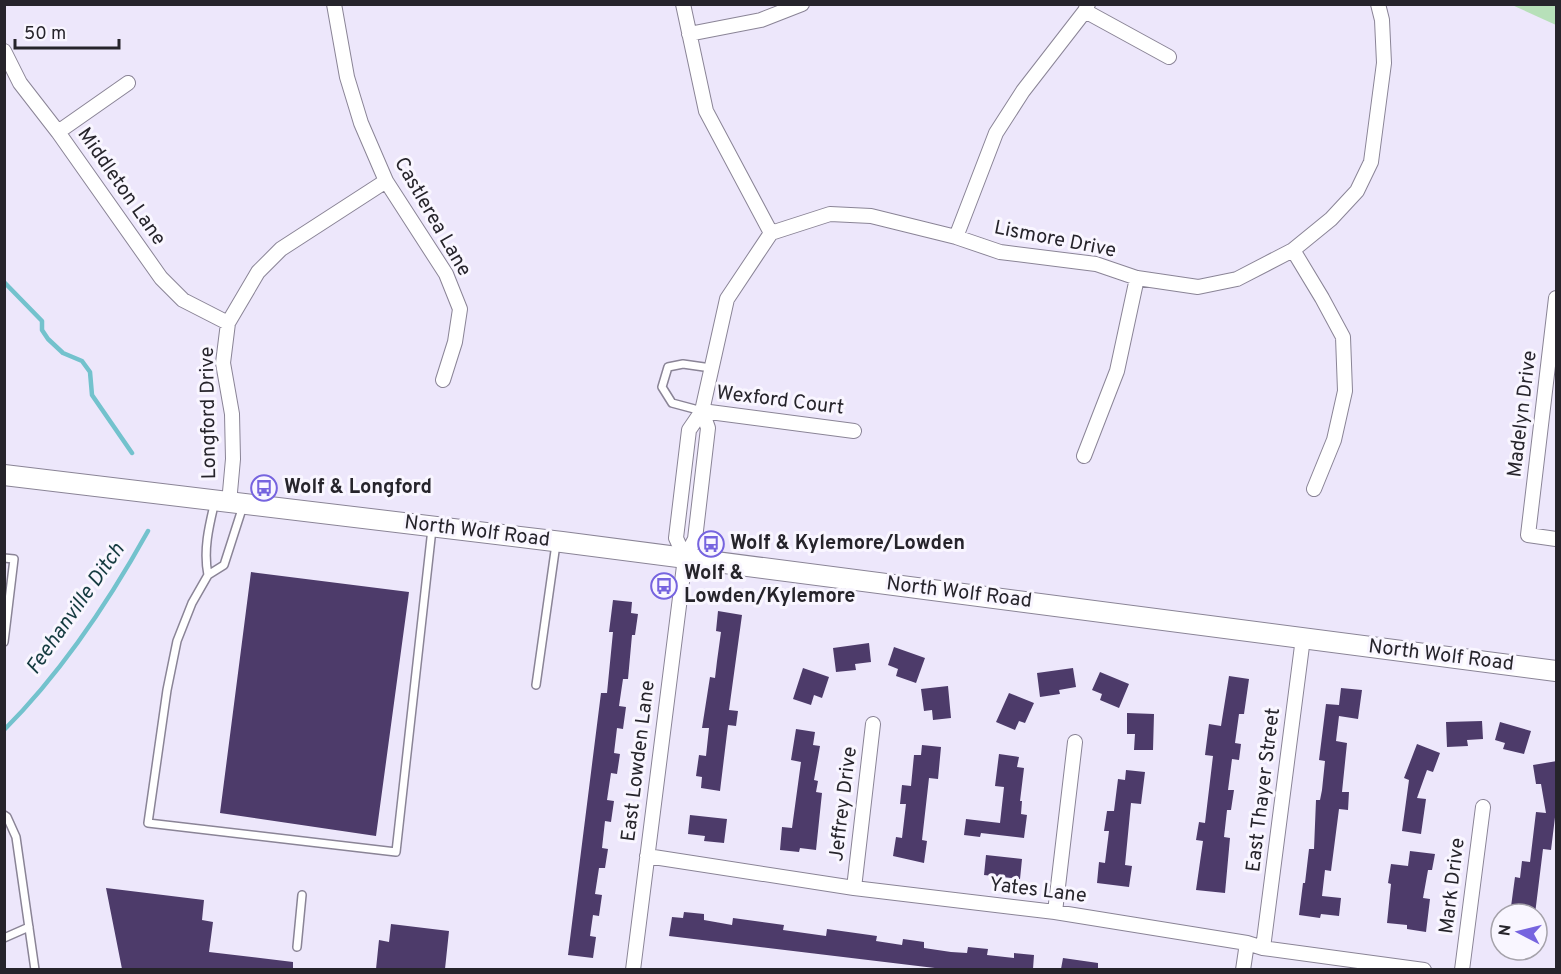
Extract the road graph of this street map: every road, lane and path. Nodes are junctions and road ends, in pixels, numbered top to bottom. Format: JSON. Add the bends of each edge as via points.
{"nodes":[{"id":1,"x":334,"y":4,"type":"edge"},
{"id":2,"x":682,"y":4,"type":"edge"},
{"id":3,"x":802,"y":4,"type":"edge"},
{"id":4,"x":1378,"y":4,"type":"edge"},
{"id":5,"x":1086,"y":8,"type":"edge"},
{"id":6,"x":689,"y":34,"type":"junction"},
{"id":7,"x":4,"y":51,"type":"edge"},
{"id":8,"x":1169,"y":57,"type":"dead end"},
{"id":9,"x":128,"y":82,"type":"dead end"},
{"id":10,"x":58,"y":132,"type":"junction"},
{"id":11,"x":386,"y":181,"type":"junction"},
{"id":12,"x":771,"y":233,"type":"junction"},
{"id":13,"x":956,"y":237,"type":"junction"},
{"id":14,"x":1293,"y":250,"type":"junction"},
{"id":15,"x":1137,"y":278,"type":"junction"},
{"id":16,"x":1557,"y":298,"type":"edge"},
{"id":17,"x":228,"y":323,"type":"junction"},
{"id":18,"x":711,"y":368,"type":"junction"},
{"id":19,"x":443,"y":380,"type":"dead end"},
{"id":20,"x":702,"y":411,"type":"junction"},
{"id":21,"x":854,"y":430,"type":"dead end"},
{"id":22,"x":1084,"y":456,"type":"dead end"},
{"id":23,"x":4,"y":475,"type":"edge"},
{"id":24,"x":1314,"y":489,"type":"dead end"},
{"id":25,"x":229,"y":503,"type":"junction"},
{"id":26,"x":433,"y":526,"type":"junction"},
{"id":27,"x":1557,"y":539,"type":"edge"},
{"id":28,"x":556,"y":542,"type":"junction"},
{"id":29,"x":4,"y":558,"type":"edge"},
{"id":30,"x":685,"y":558,"type":"junction"},
{"id":31,"x":208,"y":575,"type":"junction"},
{"id":32,"x":1303,"y":638,"type":"junction"},
{"id":33,"x":4,"y":642,"type":"edge"},
{"id":34,"x":1557,"y":671,"type":"edge"},
{"id":35,"x":536,"y":685,"type":"dead end"},
{"id":36,"x":873,"y":724,"type":"dead end"},
{"id":37,"x":1075,"y":742,"type":"dead end"},
{"id":38,"x":1483,"y":807,"type":"dead end"},
{"id":39,"x":4,"y":815,"type":"edge"},
{"id":40,"x":647,"y":856,"type":"junction"},
{"id":41,"x":854,"y":888,"type":"junction"},
{"id":42,"x":302,"y":895,"type":"dead end"},
{"id":43,"x":1055,"y":912,"type":"junction"},
{"id":44,"x":29,"y":927,"type":"junction"},
{"id":45,"x":4,"y":938,"type":"edge"},
{"id":46,"x":1247,"y":943,"type":"junction"},
{"id":47,"x":297,"y":947,"type":"dead end"},
{"id":48,"x":1263,"y":948,"type":"junction"},
{"id":49,"x":35,"y":969,"type":"edge"},
{"id":50,"x":633,"y":969,"type":"edge"},
{"id":51,"x":1243,"y":969,"type":"edge"},
{"id":52,"x":1424,"y":969,"type":"edge"},
{"id":53,"x":1462,"y":969,"type":"edge"}],
"edges":[{"from":1,"to":11,"type":"street","name":"Castlerea Lane","via":[[347,77],[361,123]]},
{"from":2,"to":6,"type":"street"},
{"from":3,"to":6,"type":"street","via":[[761,20]]},
{"from":4,"to":14,"type":"street","name":"Lismore Drive","via":[[1384,63],[1371,162],[1357,191]]},
{"from":5,"to":8,"type":"street"},
{"from":5,"to":13,"type":"street","via":[[996,133]]},
{"from":6,"to":12,"type":"street","via":[[706,111]]},
{"from":7,"to":10,"type":"street","name":"Middleton Lane","via":[[20,83]]},
{"from":9,"to":10,"type":"street"},
{"from":10,"to":17,"type":"street","name":"Middleton Lane","via":[[161,278],[183,300]]},
{"from":11,"to":17,"type":"street","name":"Longford Drive","via":[[281,249],[258,272]]},
{"from":11,"to":19,"type":"street","name":"Castlerea Lane","via":[[446,274],[460,309]]},
{"from":12,"to":13,"type":"street","name":"Lismore Drive","via":[[830,214],[871,216]]},
{"from":12,"to":18,"type":"street","via":[[727,299]]},
{"from":13,"to":15,"type":"street","name":"Lismore Drive","via":[[1000,252],[1096,264]]},
{"from":14,"to":15,"type":"street","name":"Lismore Drive","via":[[1237,279],[1197,287]]},
{"from":14,"to":24,"type":"street","via":[[1343,337],[1345,390],[1334,440]]},
{"from":15,"to":22,"type":"street","via":[[1117,371]]},
{"from":16,"to":27,"type":"street","name":"Madelyn Drive","via":[[1528,535]]},
{"from":17,"to":25,"type":"street","name":"Longford Drive","via":[[223,363],[232,414]]},
{"from":18,"to":20,"type":"street"},
{"from":18,"to":20,"type":"lane","via":[[683,364],[668,367],[662,387],[672,403]]},
{"from":20,"to":21,"type":"street","name":"Wexford Court"},
{"from":20,"to":30,"type":"street","name":"East Lowden Lane","via":[[708,428],[695,539]]},
{"from":23,"to":25,"type":"main road","name":"North Wolf Road"},
{"from":25,"to":26,"type":"main road","name":"North Wolf Road"},
{"from":25,"to":31,"type":"lane","via":[[208,533]]},
{"from":25,"to":31,"type":"lane","via":[[224,565]]},
{"from":26,"to":28,"type":"main road","name":"North Wolf Road"},
{"from":26,"to":31,"type":"lane","via":[[396,852],[148,823],[177,641]]},
{"from":28,"to":30,"type":"main road","name":"North Wolf Road"},
{"from":28,"to":35,"type":"lane"},
{"from":29,"to":33,"type":"lane","via":[[14,559]]},
{"from":30,"to":32,"type":"main road","name":"North Wolf Road"},
{"from":30,"to":40,"type":"street","name":"East Lowden Lane"},
{"from":32,"to":34,"type":"main road","name":"North Wolf Road"},
{"from":32,"to":48,"type":"street","name":"East Thayer Street"},
{"from":36,"to":41,"type":"street","name":"Jeffrey Drive"},
{"from":37,"to":43,"type":"street"},
{"from":38,"to":53,"type":"street","name":"Mark Drive"},
{"from":39,"to":44,"type":"lane","via":[[16,837]]},
{"from":40,"to":41,"type":"street","name":"Yates Lane"},
{"from":40,"to":50,"type":"street","name":"East Lowden Lane"},
{"from":41,"to":43,"type":"street","name":"Yates Lane"},
{"from":42,"to":47,"type":"lane"},
{"from":43,"to":46,"type":"street","name":"Yates Lane"},
{"from":44,"to":45,"type":"lane"},
{"from":44,"to":49,"type":"lane"},
{"from":46,"to":48,"type":"street","name":"Yates Lane"},
{"from":46,"to":51,"type":"street"},
{"from":48,"to":52,"type":"street","name":"Yates Lane"}]}
